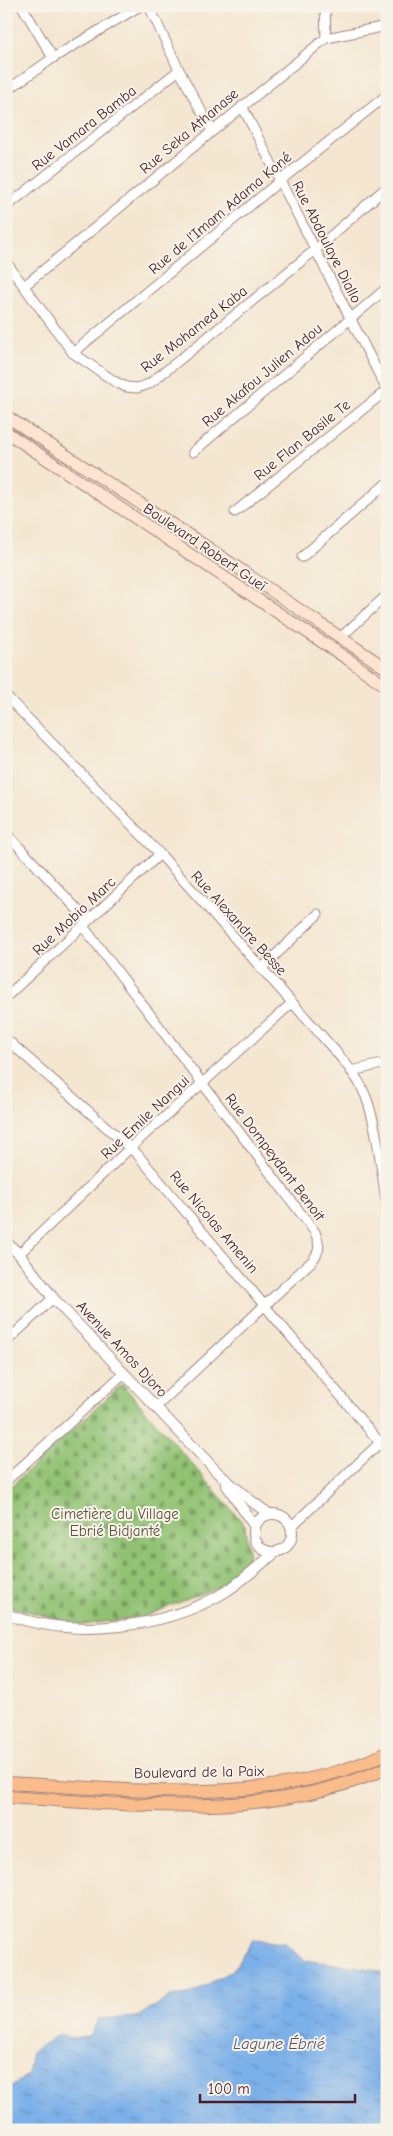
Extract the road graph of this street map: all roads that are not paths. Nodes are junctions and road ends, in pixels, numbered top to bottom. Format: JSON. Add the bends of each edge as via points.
{"nodes":[{"id":1,"x":22,"y":6,"type":"edge"},
{"id":2,"x":140,"y":6,"type":"edge"},
{"id":3,"x":149,"y":6,"type":"edge"},
{"id":4,"x":325,"y":6,"type":"edge"},
{"id":5,"x":387,"y":26,"type":"edge"},
{"id":6,"x":326,"y":38,"type":"junction"},
{"id":7,"x":53,"y":58,"type":"junction"},
{"id":8,"x":179,"y":70,"type":"junction"},
{"id":9,"x":6,"y":91,"type":"edge"},
{"id":10,"x":387,"y":95,"type":"edge"},
{"id":11,"x":242,"y":106,"type":"junction"},
{"id":12,"x":212,"y":131,"type":"junction"},
{"id":13,"x":280,"y":180,"type":"junction"},
{"id":14,"x":387,"y":187,"type":"edge"},
{"id":15,"x":6,"y":207,"type":"edge"},
{"id":16,"x":315,"y":250,"type":"junction"},
{"id":17,"x":6,"y":262,"type":"edge"},
{"id":18,"x":24,"y":286,"type":"junction"},
{"id":19,"x":387,"y":288,"type":"edge"},
{"id":20,"x":350,"y":318,"type":"junction"},
{"id":21,"x":73,"y":353,"type":"junction"},
{"id":22,"x":387,"y":390,"type":"edge"},
{"id":23,"x":6,"y":416,"type":"edge"},
{"id":24,"x":6,"y":432,"type":"edge"},
{"id":25,"x":193,"y":452,"type":"dead end"},
{"id":26,"x":387,"y":484,"type":"edge"},
{"id":27,"x":235,"y":512,"type":"dead end"},
{"id":28,"x":302,"y":557,"type":"dead end"},
{"id":29,"x":387,"y":595,"type":"edge"},
{"id":30,"x":341,"y":637,"type":"junction"},
{"id":31,"x":387,"y":669,"type":"edge"},
{"id":32,"x":387,"y":687,"type":"edge"},
{"id":33,"x":6,"y":696,"type":"edge"},
{"id":34,"x":6,"y":833,"type":"edge"},
{"id":35,"x":160,"y":854,"type":"junction"},
{"id":36,"x":318,"y":914,"type":"dead end"},
{"id":37,"x":86,"y":923,"type":"junction"},
{"id":38,"x":262,"y":969,"type":"junction"},
{"id":39,"x":6,"y":997,"type":"edge"},
{"id":40,"x":292,"y":1003,"type":"junction"},
{"id":41,"x":6,"y":1039,"type":"edge"},
{"id":42,"x":387,"y":1063,"type":"edge"},
{"id":43,"x":351,"y":1071,"type":"junction"},
{"id":44,"x":202,"y":1083,"type":"junction"},
{"id":45,"x":130,"y":1148,"type":"junction"},
{"id":46,"x":387,"y":1205,"type":"edge"},
{"id":47,"x":6,"y":1242,"type":"edge"},
{"id":48,"x":19,"y":1254,"type":"junction"},
{"id":49,"x":54,"y":1298,"type":"junction"},
{"id":50,"x":264,"y":1304,"type":"junction"},
{"id":51,"x":6,"y":1342,"type":"edge"},
{"id":52,"x":124,"y":1373,"type":"junction"},
{"id":53,"x":156,"y":1407,"type":"junction"},
{"id":54,"x":387,"y":1436,"type":"edge"},
{"id":55,"x":379,"y":1443,"type":"junction"},
{"id":56,"x":387,"y":1451,"type":"edge"},
{"id":57,"x":218,"y":1473,"type":"junction"},
{"id":58,"x":6,"y":1481,"type":"edge"},
{"id":59,"x":269,"y":1514,"type":"junction"},
{"id":60,"x":292,"y":1526,"type":"junction"},
{"id":61,"x":255,"y":1527,"type":"junction"},
{"id":62,"x":276,"y":1552,"type":"junction"},
{"id":63,"x":6,"y":1614,"type":"edge"},
{"id":64,"x":387,"y":1753,"type":"edge"},
{"id":65,"x":387,"y":1768,"type":"edge"},
{"id":66,"x":6,"y":1783,"type":"edge"},
{"id":67,"x":6,"y":1797,"type":"edge"}],
"edges":[{"from":1,"to":7,"type":"street"},
{"from":2,"to":7,"type":"street"},
{"from":3,"to":8,"type":"street"},
{"from":4,"to":6,"type":"street"},
{"from":5,"to":6,"type":"street","name":"Rue Seka Athanase"},
{"from":6,"to":11,"type":"street","name":"Rue Seka Athanase"},
{"from":7,"to":9,"type":"street"},
{"from":8,"to":12,"type":"street"},
{"from":8,"to":15,"type":"street","name":"Rue Vamara Bamba"},
{"from":10,"to":13,"type":"street","name":"Rue de l'Imam Adama Koné"},
{"from":11,"to":12,"type":"street","name":"Rue Seka Athanase"},
{"from":11,"to":13,"type":"street","name":"Rue Abdoulaye Diallo"},
{"from":12,"to":18,"type":"street","name":"Rue Seka Athanase"},
{"from":13,"to":16,"type":"street","name":"Rue Abdoulaye Diallo"},
{"from":13,"to":21,"type":"street","name":"Rue de l'Imam Adama Koné"},
{"from":14,"to":16,"type":"street","name":"Rue Mohamed Kaba"},
{"from":16,"to":20,"type":"street","name":"Rue Abdoulaye Diallo"},
{"from":16,"to":21,"type":"street","name":"Rue Mohamed Kaba","via":[[149,384],[126,387]]},
{"from":17,"to":18,"type":"street","name":"Rue Mohamed Kaba"},
{"from":18,"to":21,"type":"street","name":"Rue Mohamed Kaba"},
{"from":19,"to":20,"type":"street","name":"Rue Akafou Julien Adou"},
{"from":20,"to":22,"type":"street","name":"Rue Abdoulaye Diallo"},
{"from":20,"to":25,"type":"street","name":"Rue Akafou Julien Adou"},
{"from":22,"to":27,"type":"street","name":"Rue Flan Basile Te"},
{"from":23,"to":30,"type":"main road","name":"Boulevard Robert Gueï"},
{"from":24,"to":32,"type":"main road","name":"Boulevard Robert Gueï"},
{"from":26,"to":28,"type":"street"},
{"from":29,"to":30,"type":"street"},
{"from":30,"to":31,"type":"main road","name":"Boulevard Robert Gueï"},
{"from":33,"to":35,"type":"street","name":"Rue Alexandre Besse"},
{"from":34,"to":37,"type":"street","name":"Rue Dompeydant Benoit"},
{"from":35,"to":37,"type":"street","name":"Rue Mobio Marc"},
{"from":35,"to":38,"type":"street","name":"Rue Alexandre Besse"},
{"from":36,"to":38,"type":"street"},
{"from":37,"to":39,"type":"street","name":"Rue Mobio Marc"},
{"from":37,"to":44,"type":"street","name":"Rue Dompeydant Benoit"},
{"from":38,"to":40,"type":"street","name":"Rue Alexandre Besse"},
{"from":40,"to":43,"type":"street","name":"Rue Alexandre Besse"},
{"from":40,"to":44,"type":"street","name":"Rue Emile Nangui"},
{"from":41,"to":45,"type":"street","name":"Rue Nicolas Amenin"},
{"from":42,"to":43,"type":"street"},
{"from":43,"to":46,"type":"street","name":"Rue Alexandre Besse","via":[[362,1087],[370,1111]]},
{"from":44,"to":45,"type":"street","name":"Rue Emile Nangui"},
{"from":44,"to":50,"type":"street","name":"Rue Dompeydant Benoit","via":[[315,1232],[320,1244],[312,1260]]},
{"from":45,"to":48,"type":"street","name":"Rue Emile Nangui"},
{"from":45,"to":50,"type":"street","name":"Rue Nicolas Amenin"},
{"from":47,"to":48,"type":"street","name":"Avenue Amos Djoro"},
{"from":48,"to":49,"type":"street","name":"Avenue Amos Djoro"},
{"from":49,"to":51,"type":"street"},
{"from":49,"to":52,"type":"street","name":"Avenue Amos Djoro"},
{"from":50,"to":53,"type":"street","name":"Rue Dompeydant Benoit"},
{"from":50,"to":55,"type":"street","name":"Rue Nicolas Amenin"},
{"from":52,"to":53,"type":"street","name":"Avenue Amos Djoro"},
{"from":52,"to":58,"type":"street"},
{"from":53,"to":57,"type":"street","name":"Avenue Amos Djoro"},
{"from":54,"to":55,"type":"street"},
{"from":55,"to":56,"type":"street","name":"Rue Nicolas Amenin"},
{"from":55,"to":60,"type":"street"},
{"from":57,"to":59,"type":"street","name":"Avenue Amos Djoro"},
{"from":57,"to":61,"type":"street","name":"Avenue Amos Djoro"},
{"from":59,"to":60,"type":"street","via":[[283,1516]]},
{"from":59,"to":61,"type":"street"},
{"from":60,"to":62,"type":"street","via":[[291,1540]]},
{"from":61,"to":62,"type":"street","via":[[256,1542],[268,1551]]},
{"from":62,"to":63,"type":"street","via":[[225,1592],[200,1605],[159,1619],[127,1626],[85,1627],[22,1620]]},
{"from":64,"to":66,"type":"main road","name":"Boulevard de la Paix","via":[[289,1784],[235,1790],[157,1791]]},
{"from":65,"to":67,"type":"main road","name":"Boulevard de la Paix","via":[[341,1786],[263,1803],[165,1805]]}]}
